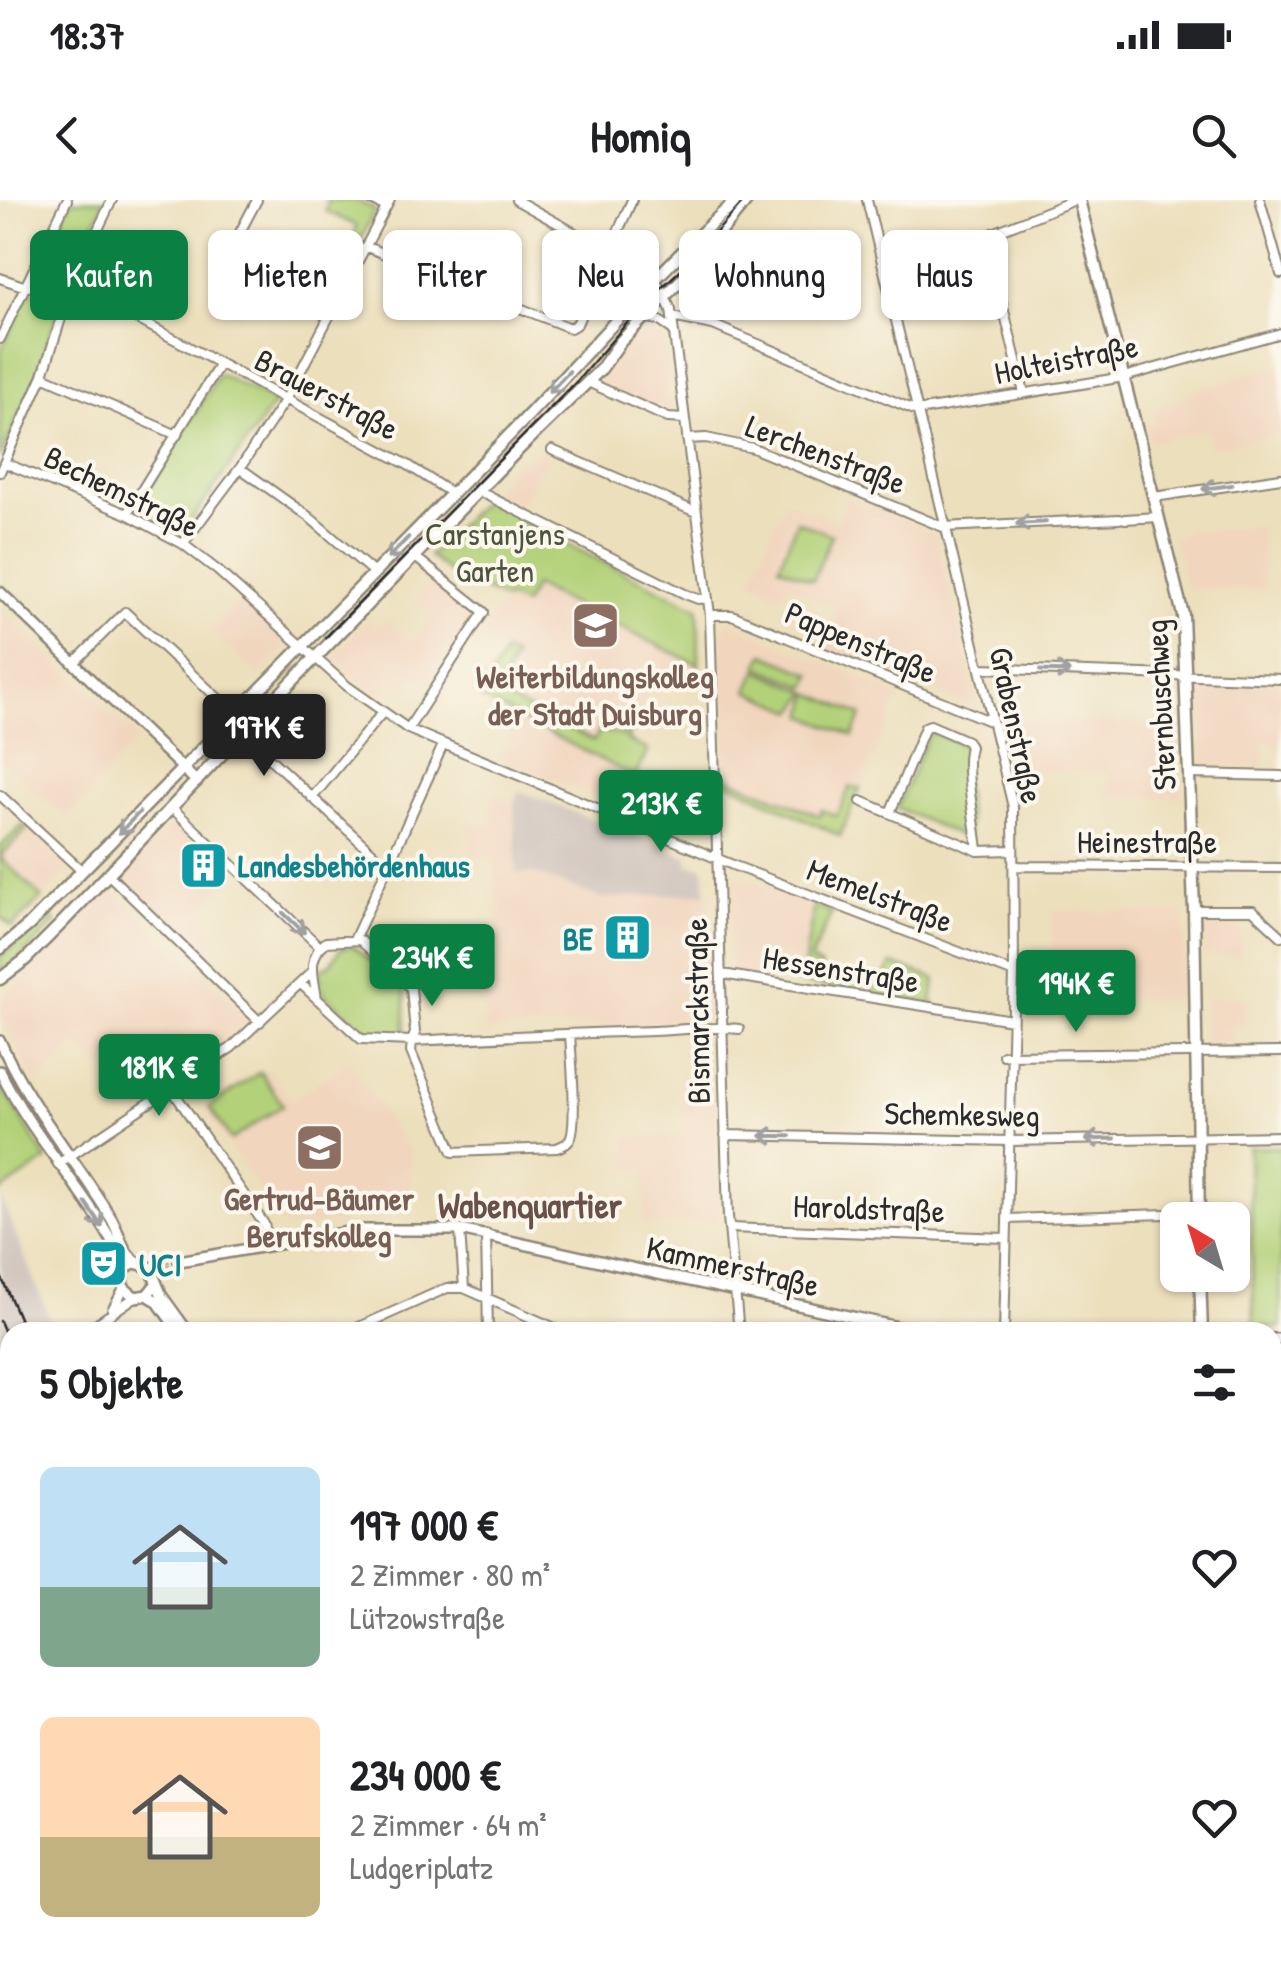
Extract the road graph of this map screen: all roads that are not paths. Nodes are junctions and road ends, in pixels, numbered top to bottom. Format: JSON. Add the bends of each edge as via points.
{"nodes":[{"id":1,"x":67,"y":200,"type":"edge"},
{"id":2,"x":112,"y":200,"type":"edge"},
{"id":3,"x":258,"y":200,"type":"edge"},
{"id":4,"x":371,"y":200,"type":"edge"},
{"id":5,"x":516,"y":200,"type":"edge"},
{"id":6,"x":632,"y":200,"type":"edge"},
{"id":7,"x":737,"y":200,"type":"edge"},
{"id":8,"x":748,"y":200,"type":"edge"},
{"id":9,"x":867,"y":200,"type":"edge"},
{"id":10,"x":1077,"y":200,"type":"edge"},
{"id":11,"x":1260,"y":200,"type":"edge"},
{"id":12,"x":388,"y":203,"type":"edge"},
{"id":13,"x":98,"y":230,"type":"edge"},
{"id":14,"x":241,"y":230,"type":"edge"},
{"id":15,"x":570,"y":230,"type":"edge"},
{"id":16,"x":619,"y":230,"type":"edge"},
{"id":17,"x":1001,"y":230,"type":"edge"},
{"id":18,"x":367,"y":246,"type":"junction"},
{"id":19,"x":363,"y":253,"type":"edge"},
{"id":20,"x":881,"y":259,"type":"edge"},
{"id":21,"x":1281,"y":274,"type":"edge"},
{"id":22,"x":659,"y":275,"type":"edge"},
{"id":23,"x":0,"y":278,"type":"edge"},
{"id":24,"x":659,"y":285,"type":"edge"},
{"id":25,"x":26,"y":286,"type":"junction"},
{"id":26,"x":30,"y":286,"type":"edge"},
{"id":27,"x":666,"y":295,"type":"junction"},
{"id":28,"x":659,"y":302,"type":"edge"},
{"id":29,"x":542,"y":318,"type":"edge"},
{"id":30,"x":61,"y":320,"type":"edge"},
{"id":31,"x":139,"y":320,"type":"edge"},
{"id":32,"x":327,"y":320,"type":"edge"},
{"id":33,"x":547,"y":320,"type":"edge"},
{"id":34,"x":577,"y":320,"type":"edge"},
{"id":35,"x":616,"y":320,"type":"edge"},
{"id":36,"x":640,"y":320,"type":"edge"},
{"id":37,"x":654,"y":320,"type":"edge"},
{"id":38,"x":896,"y":320,"type":"edge"},
{"id":39,"x":1006,"y":320,"type":"edge"},
{"id":40,"x":675,"y":323,"type":"junction"},
{"id":41,"x":1281,"y":334,"type":"edge"},
{"id":42,"x":0,"y":339,"type":"edge"},
{"id":43,"x":220,"y":364,"type":"junction"},
{"id":44,"x":43,"y":376,"type":"junction"},
{"id":45,"x":1124,"y":377,"type":"junction"},
{"id":46,"x":588,"y":382,"type":"junction"},
{"id":47,"x":1024,"y":393,"type":"junction"},
{"id":48,"x":286,"y":400,"type":"junction"},
{"id":49,"x":917,"y":411,"type":"junction"},
{"id":50,"x":684,"y":419,"type":"junction"},
{"id":51,"x":177,"y":435,"type":"junction"},
{"id":52,"x":687,"y":439,"type":"junction"},
{"id":53,"x":552,"y":450,"type":"dead end"},
{"id":54,"x":5,"y":463,"type":"junction"},
{"id":55,"x":240,"y":468,"type":"junction"},
{"id":56,"x":0,"y":472,"type":"edge"},
{"id":57,"x":1281,"y":478,"type":"edge"},
{"id":58,"x":452,"y":494,"type":"junction"},
{"id":59,"x":484,"y":495,"type":"junction"},
{"id":60,"x":1154,"y":496,"type":"junction"},
{"id":61,"x":696,"y":512,"type":"junction"},
{"id":62,"x":127,"y":514,"type":"junction"},
{"id":63,"x":1158,"y":517,"type":"junction"},
{"id":64,"x":944,"y":527,"type":"junction"},
{"id":65,"x":183,"y":544,"type":"junction"},
{"id":66,"x":414,"y":556,"type":"junction"},
{"id":67,"x":374,"y":573,"type":"junction"},
{"id":68,"x":0,"y":592,"type":"edge"},
{"id":69,"x":708,"y":598,"type":"junction"},
{"id":70,"x":710,"y":615,"type":"junction"},
{"id":71,"x":303,"y":648,"type":"junction"},
{"id":72,"x":315,"y":658,"type":"junction"},
{"id":73,"x":74,"y":662,"type":"junction"},
{"id":74,"x":981,"y":668,"type":"junction"},
{"id":75,"x":1186,"y":676,"type":"junction"},
{"id":76,"x":1281,"y":678,"type":"edge"},
{"id":77,"x":382,"y":713,"type":"junction"},
{"id":78,"x":236,"y":715,"type":"junction"},
{"id":79,"x":992,"y":722,"type":"junction"},
{"id":80,"x":408,"y":729,"type":"junction"},
{"id":81,"x":242,"y":733,"type":"junction"},
{"id":82,"x":443,"y":745,"type":"junction"},
{"id":83,"x":182,"y":768,"type":"junction"},
{"id":84,"x":1190,"y":774,"type":"junction"},
{"id":85,"x":1281,"y":776,"type":"edge"},
{"id":86,"x":197,"y":782,"type":"junction"},
{"id":87,"x":0,"y":795,"type":"edge"},
{"id":88,"x":312,"y":798,"type":"junction"},
{"id":89,"x":862,"y":800,"type":"dead end"},
{"id":90,"x":172,"y":808,"type":"junction"},
{"id":91,"x":890,"y":813,"type":"junction"},
{"id":92,"x":1013,"y":850,"type":"junction"},
{"id":93,"x":978,"y":851,"type":"junction"},
{"id":94,"x":99,"y":853,"type":"junction"},
{"id":95,"x":718,"y":859,"type":"junction"},
{"id":96,"x":1014,"y":866,"type":"junction"},
{"id":97,"x":1192,"y":866,"type":"junction"},
{"id":98,"x":388,"y":867,"type":"junction"},
{"id":99,"x":1281,"y":868,"type":"edge"},
{"id":100,"x":82,"y":871,"type":"junction"},
{"id":101,"x":109,"y":875,"type":"junction"},
{"id":102,"x":1194,"y":910,"type":"junction"},
{"id":103,"x":1281,"y":936,"type":"edge"},
{"id":104,"x":355,"y":938,"type":"junction"},
{"id":105,"x":320,"y":946,"type":"junction"},
{"id":106,"x":0,"y":949,"type":"edge"},
{"id":107,"x":312,"y":972,"type":"junction"},
{"id":108,"x":722,"y":974,"type":"junction"},
{"id":109,"x":1014,"y":974,"type":"junction"},
{"id":110,"x":0,"y":980,"type":"edge"},
{"id":111,"x":301,"y":984,"type":"junction"},
{"id":112,"x":317,"y":999,"type":"junction"},
{"id":113,"x":1012,"y":1020,"type":"junction"},
{"id":114,"x":260,"y":1022,"type":"junction"},
{"id":115,"x":723,"y":1027,"type":"junction"},
{"id":116,"x":739,"y":1029,"type":"dead end"},
{"id":117,"x":570,"y":1034,"type":"junction"},
{"id":118,"x":0,"y":1040,"type":"edge"},
{"id":119,"x":412,"y":1041,"type":"junction"},
{"id":120,"x":1196,"y":1052,"type":"junction"},
{"id":121,"x":1281,"y":1052,"type":"edge"},
{"id":122,"x":1008,"y":1055,"type":"junction"},
{"id":123,"x":0,"y":1070,"type":"edge"},
{"id":124,"x":171,"y":1088,"type":"junction"},
{"id":125,"x":725,"y":1135,"type":"junction"},
{"id":126,"x":1198,"y":1136,"type":"junction"},
{"id":127,"x":1281,"y":1136,"type":"edge"},
{"id":128,"x":1008,"y":1141,"type":"junction"},
{"id":129,"x":70,"y":1156,"type":"junction"},
{"id":130,"x":58,"y":1164,"type":"junction"},
{"id":131,"x":1199,"y":1202,"type":"edge"},
{"id":132,"x":1160,"y":1217,"type":"edge"},
{"id":133,"x":1008,"y":1219,"type":"junction"},
{"id":134,"x":729,"y":1228,"type":"junction"},
{"id":135,"x":460,"y":1230,"type":"junction"},
{"id":136,"x":486,"y":1234,"type":"junction"},
{"id":137,"x":1006,"y":1238,"type":"junction"},
{"id":138,"x":270,"y":1246,"type":"junction"},
{"id":139,"x":180,"y":1261,"type":"tunnel mouth"},
{"id":140,"x":139,"y":1263,"type":"junction"},
{"id":141,"x":126,"y":1268,"type":"junction"},
{"id":142,"x":156,"y":1284,"type":"junction"},
{"id":143,"x":124,"y":1288,"type":"junction"},
{"id":144,"x":464,"y":1288,"type":"junction"},
{"id":145,"x":1201,"y":1292,"type":"edge"},
{"id":146,"x":735,"y":1293,"type":"junction"},
{"id":147,"x":147,"y":1296,"type":"junction"},
{"id":148,"x":135,"y":1297,"type":"junction"},
{"id":149,"x":488,"y":1298,"type":"junction"},
{"id":150,"x":110,"y":1314,"type":"junction"},
{"id":151,"x":99,"y":1322,"type":"edge"},
{"id":152,"x":171,"y":1322,"type":"edge"},
{"id":153,"x":181,"y":1322,"type":"edge"},
{"id":154,"x":371,"y":1322,"type":"edge"},
{"id":155,"x":488,"y":1322,"type":"edge"},
{"id":156,"x":542,"y":1322,"type":"edge"},
{"id":157,"x":738,"y":1322,"type":"edge"},
{"id":158,"x":873,"y":1322,"type":"edge"},
{"id":159,"x":1004,"y":1322,"type":"edge"},
{"id":160,"x":1202,"y":1322,"type":"edge"}],
"edges":[{"from":1,"to":25,"type":"street"},
{"from":2,"to":13,"type":"street"},
{"from":3,"to":14,"type":"street"},
{"from":4,"to":12,"type":"street"},
{"from":5,"to":15,"type":"street"},
{"from":6,"to":16,"type":"street"},
{"from":7,"to":22,"type":"main road"},
{"from":8,"to":27,"type":"main road"},
{"from":9,"to":20,"type":"street","name":"Grabenstraße"},
{"from":10,"to":17,"type":"street"},
{"from":10,"to":45,"type":"main road","name":"Sternbuschweg"},
{"from":11,"to":21,"type":"street"},
{"from":12,"to":18,"type":"street"},
{"from":18,"to":19,"type":"street"},
{"from":18,"to":29,"type":"street"},
{"from":23,"to":25,"type":"street"},
{"from":24,"to":27,"type":"street","name":"Bismarckstraße"},
{"from":25,"to":26,"type":"street"},
{"from":25,"to":42,"type":"street"},
{"from":27,"to":28,"type":"main road"},
{"from":27,"to":40,"type":"street","name":"Bismarckstraße"},
{"from":30,"to":44,"type":"street"},
{"from":31,"to":43,"type":"street","name":"Brauerstraße"},
{"from":32,"to":48,"type":"street"},
{"from":33,"to":34,"type":"street","via":[[566,328]]},
{"from":35,"to":58,"type":"main road","one_way":true},
{"from":36,"to":46,"type":"main road"},
{"from":37,"to":40,"type":"street"},
{"from":38,"to":49,"type":"street","name":"Grabenstraße"},
{"from":39,"to":47,"type":"street"},
{"from":40,"to":49,"type":"street","via":[[712,324]]},
{"from":40,"to":50,"type":"street","name":"Bismarckstraße"},
{"from":41,"to":45,"type":"street","name":"Holteistraße"},
{"from":43,"to":48,"type":"street","name":"Brauerstraße"},
{"from":43,"to":51,"type":"street"},
{"from":44,"to":51,"type":"street"},
{"from":44,"to":54,"type":"street"},
{"from":45,"to":47,"type":"street","name":"Holteistraße"},
{"from":45,"to":60,"type":"main road","name":"Sternbuschweg"},
{"from":46,"to":50,"type":"street"},
{"from":46,"to":59,"type":"main road"},
{"from":47,"to":49,"type":"street","name":"Holteistraße"},
{"from":48,"to":55,"type":"street"},
{"from":48,"to":58,"type":"street","name":"Brauerstraße"},
{"from":49,"to":64,"type":"street","name":"Grabenstraße"},
{"from":50,"to":52,"type":"street","name":"Bismarckstraße"},
{"from":51,"to":62,"type":"street"},
{"from":52,"to":61,"type":"street","name":"Bismarckstraße"},
{"from":52,"to":64,"type":"street","name":"Lerchenstraße","via":[[752,448]]},
{"from":53,"to":61,"type":"street"},
{"from":54,"to":56,"type":"street"},
{"from":54,"to":62,"type":"street","name":"Bechemstraße"},
{"from":55,"to":65,"type":"street"},
{"from":55,"to":67,"type":"street"},
{"from":57,"to":60,"type":"street","one_way":true},
{"from":58,"to":67,"type":"main road","one_way":true},
{"from":59,"to":66,"type":"main road"},
{"from":59,"to":69,"type":"street","via":[[685,594]]},
{"from":60,"to":63,"type":"main road","name":"Sternbuschweg"},
{"from":61,"to":69,"type":"street","name":"Bismarckstraße"},
{"from":62,"to":65,"type":"street","name":"Bechemstraße"},
{"from":63,"to":64,"type":"street","one_way":true},
{"from":63,"to":75,"type":"main road","name":"Sternbuschweg","via":[[1182,615]]},
{"from":64,"to":74,"type":"street","name":"Grabenstraße"},
{"from":65,"to":71,"type":"street","name":"Bechemstraße"},
{"from":66,"to":72,"type":"main road"},
{"from":66,"to":80,"type":"street","via":[[484,612]]},
{"from":67,"to":71,"type":"main road"},
{"from":68,"to":73,"type":"street"},
{"from":69,"to":70,"type":"street","name":"Bismarckstraße"},
{"from":70,"to":79,"type":"street","name":"Pappenstraße","via":[[732,615]]},
{"from":70,"to":95,"type":"street","name":"Bismarckstraße"},
{"from":71,"to":72,"type":"street","name":"Memelstraße"},
{"from":71,"to":78,"type":"main road"},
{"from":72,"to":77,"type":"street","name":"Memelstraße"},
{"from":72,"to":81,"type":"main road"},
{"from":73,"to":78,"type":"street","via":[[125,612]]},
{"from":73,"to":83,"type":"street"},
{"from":74,"to":75,"type":"street","one_way":true},
{"from":74,"to":79,"type":"street","name":"Grabenstraße"},
{"from":75,"to":76,"type":"street"},
{"from":75,"to":84,"type":"main road","name":"Sternbuschweg"},
{"from":77,"to":80,"type":"street","name":"Memelstraße"},
{"from":77,"to":88,"type":"street"},
{"from":78,"to":83,"type":"main road"},
{"from":79,"to":92,"type":"street","name":"Grabenstraße","via":[[1013,807]]},
{"from":80,"to":82,"type":"street","name":"Memelstraße"},
{"from":81,"to":86,"type":"main road"},
{"from":81,"to":88,"type":"street"},
{"from":82,"to":95,"type":"street","name":"Memelstraße"},
{"from":82,"to":98,"type":"street"},
{"from":83,"to":86,"type":"street"},
{"from":83,"to":94,"type":"main road","one_way":true},
{"from":84,"to":85,"type":"street"},
{"from":84,"to":97,"type":"main road","name":"Sternbuschweg"},
{"from":86,"to":90,"type":"main road"},
{"from":87,"to":100,"type":"street"},
{"from":88,"to":98,"type":"street"},
{"from":89,"to":91,"type":"street"},
{"from":90,"to":101,"type":"main road"},
{"from":90,"to":105,"type":"street","one_way":true},
{"from":91,"to":93,"type":"street"},
{"from":91,"to":93,"type":"street","via":[[926,727],[968,740]]},
{"from":92,"to":93,"type":"street"},
{"from":92,"to":96,"type":"street","name":"Grabenstraße"},
{"from":94,"to":100,"type":"main road"},
{"from":94,"to":101,"type":"main road"},
{"from":95,"to":108,"type":"street","name":"Bismarckstraße"},
{"from":95,"to":109,"type":"street","name":"Memelstraße"},
{"from":96,"to":97,"type":"street","name":"Heinestraße"},
{"from":96,"to":109,"type":"street","name":"Grabenstraße"},
{"from":97,"to":99,"type":"street","name":"Heinestraße"},
{"from":97,"to":102,"type":"main road","name":"Sternbuschweg"},
{"from":98,"to":104,"type":"street"},
{"from":100,"to":106,"type":"main road"},
{"from":101,"to":110,"type":"main road"},
{"from":101,"to":114,"type":"street"},
{"from":102,"to":103,"type":"street","via":[[1252,910]]},
{"from":102,"to":120,"type":"main road","name":"Sternbuschweg"},
{"from":104,"to":105,"type":"street"},
{"from":104,"to":119,"type":"street","via":[[411,988]]},
{"from":105,"to":107,"type":"street"},
{"from":107,"to":111,"type":"street"},
{"from":107,"to":112,"type":"street"},
{"from":108,"to":113,"type":"street","name":"Hessenstraße"},
{"from":108,"to":115,"type":"street","name":"Bismarckstraße"},
{"from":109,"to":113,"type":"street","name":"Grabenstraße"},
{"from":111,"to":112,"type":"street"},
{"from":111,"to":114,"type":"street"},
{"from":112,"to":119,"type":"street","via":[[361,1040]]},
{"from":113,"to":122,"type":"street","name":"Grabenstraße"},
{"from":114,"to":124,"type":"street"},
{"from":115,"to":116,"type":"street"},
{"from":115,"to":117,"type":"street"},
{"from":115,"to":125,"type":"street","name":"Bismarckstraße"},
{"from":117,"to":119,"type":"street"},
{"from":117,"to":119,"type":"street","via":[[574,1118],[571,1138],[557,1148],[453,1152]]},
{"from":118,"to":129,"type":"street"},
{"from":120,"to":121,"type":"street"},
{"from":120,"to":122,"type":"street"},
{"from":120,"to":126,"type":"main road","name":"Sternbuschweg"},
{"from":122,"to":128,"type":"street","name":"Grabenstraße"},
{"from":123,"to":130,"type":"street"},
{"from":124,"to":129,"type":"street"},
{"from":124,"to":138,"type":"street","via":[[264,1224]]},
{"from":128,"to":125,"type":"street","name":"Schemkesweg","one_way":true},
{"from":125,"to":134,"type":"street","name":"Bismarckstraße"},
{"from":126,"to":127,"type":"street","name":"Schemkesweg"},
{"from":126,"to":128,"type":"street","name":"Schemkesweg","one_way":true},
{"from":126,"to":131,"type":"main road","name":"Sternbuschweg"},
{"from":128,"to":133,"type":"street","name":"Grabenstraße"},
{"from":129,"to":130,"type":"street"},
{"from":129,"to":140,"type":"street"},
{"from":130,"to":141,"type":"street","one_way":true},
{"from":132,"to":133,"type":"street"},
{"from":133,"to":137,"type":"street","name":"Grabenstraße"},
{"from":134,"to":137,"type":"street","name":"Haroldstraße"},
{"from":134,"to":146,"type":"street","name":"Bismarckstraße"},
{"from":135,"to":136,"type":"street","name":"Kammerstraße"},
{"from":135,"to":138,"type":"street","name":"Kammerstraße","via":[[360,1230]]},
{"from":135,"to":144,"type":"street"},
{"from":136,"to":146,"type":"street","name":"Kammerstraße"},
{"from":136,"to":149,"type":"street"},
{"from":137,"to":159,"type":"street","name":"Grabenstraße"},
{"from":138,"to":139,"type":"street","name":"Kammerstraße"},
{"from":140,"to":141,"type":"street"},
{"from":140,"to":142,"type":"street","via":[[157,1267]]},
{"from":141,"to":143,"type":"street"},
{"from":142,"to":147,"type":"street"},
{"from":142,"to":153,"type":"street"},
{"from":143,"to":148,"type":"street"},
{"from":143,"to":150,"type":"street"},
{"from":144,"to":149,"type":"street"},
{"from":144,"to":154,"type":"street","via":[[448,1288]]},
{"from":145,"to":160,"type":"main road"},
{"from":146,"to":157,"type":"street","name":"Bismarckstraße"},
{"from":146,"to":158,"type":"street","name":"Kammerstraße"},
{"from":147,"to":148,"type":"street"},
{"from":147,"to":152,"type":"street"},
{"from":148,"to":150,"type":"street"},
{"from":149,"to":155,"type":"street"},
{"from":149,"to":156,"type":"street"},
{"from":150,"to":151,"type":"street"}]}
